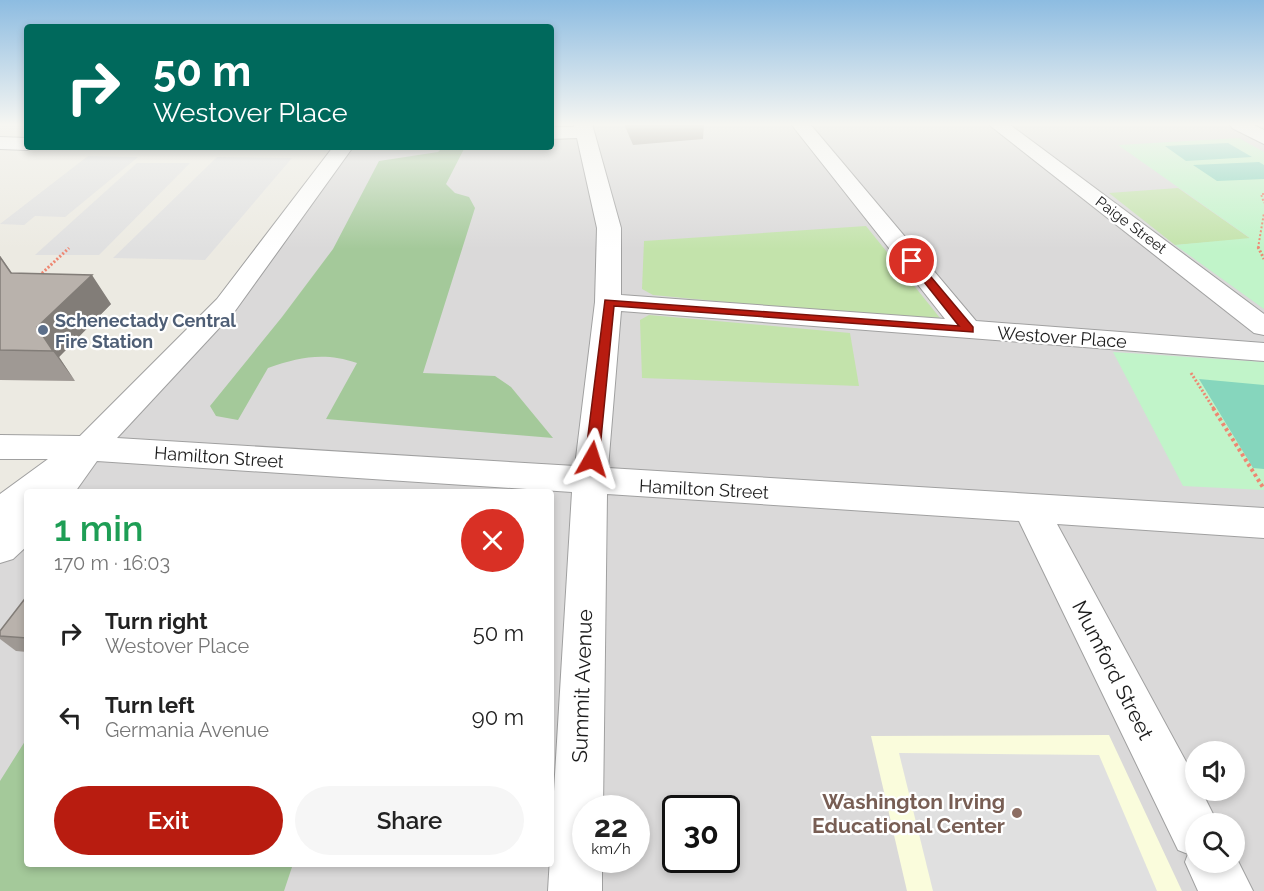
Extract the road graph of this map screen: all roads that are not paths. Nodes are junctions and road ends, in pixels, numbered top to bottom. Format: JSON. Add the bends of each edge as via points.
{"nodes":[{"id":1,"x":329,"y":166,"type":"edge"},
{"id":2,"x":593,"y":166,"type":"edge"},
{"id":3,"x":834,"y":166,"type":"edge"},
{"id":4,"x":1052,"y":166,"type":"edge"},
{"id":5,"x":608,"y":302,"type":"junction"},
{"id":6,"x":1264,"y":327,"type":"edge"},
{"id":7,"x":969,"y":330,"type":"junction"},
{"id":8,"x":1264,"y":352,"type":"edge"},
{"id":9,"x":0,"y":447,"type":"edge"},
{"id":10,"x":88,"y":448,"type":"junction"},
{"id":11,"x":590,"y":482,"type":"junction"},
{"id":12,"x":33,"y":489,"type":"edge"},
{"id":13,"x":58,"y":489,"type":"edge"},
{"id":14,"x":24,"y":496,"type":"edge"},
{"id":15,"x":1030,"y":508,"type":"junction"},
{"id":16,"x":0,"y":513,"type":"edge"},
{"id":17,"x":1264,"y":523,"type":"edge"},
{"id":18,"x":24,"y":526,"type":"edge"},
{"id":19,"x":0,"y":548,"type":"edge"},
{"id":20,"x":1186,"y":813,"type":"edge"},
{"id":21,"x":1217,"y":873,"type":"edge"},
{"id":22,"x":575,"y":891,"type":"edge"},
{"id":23,"x":1226,"y":891,"type":"edge"}],
"edges":[{"from":1,"to":10,"type":"street","via":[[226,305]]},
{"from":2,"to":5,"type":"street","name":"Summit Avenue","via":[[609,228]]},
{"from":3,"to":7,"type":"street"},
{"from":4,"to":6,"type":"street","name":"Paige Street"},
{"from":5,"to":7,"type":"street","name":"Westover Place"},
{"from":5,"to":11,"type":"street","name":"Summit Avenue"},
{"from":7,"to":8,"type":"street","name":"Westover Place"},
{"from":9,"to":10,"type":"street","name":"Hamilton Street"},
{"from":10,"to":11,"type":"street","name":"Hamilton Street"},
{"from":10,"to":12,"type":"street"},
{"from":10,"to":13,"type":"street"},
{"from":11,"to":15,"type":"street","name":"Hamilton Street"},
{"from":11,"to":22,"type":"street","name":"Summit Avenue"},
{"from":14,"to":16,"type":"street"},
{"from":15,"to":17,"type":"street","name":"Hamilton Street"},
{"from":15,"to":20,"type":"street","name":"Mumford Street"},
{"from":18,"to":19,"type":"street"},
{"from":21,"to":23,"type":"street"}]}
